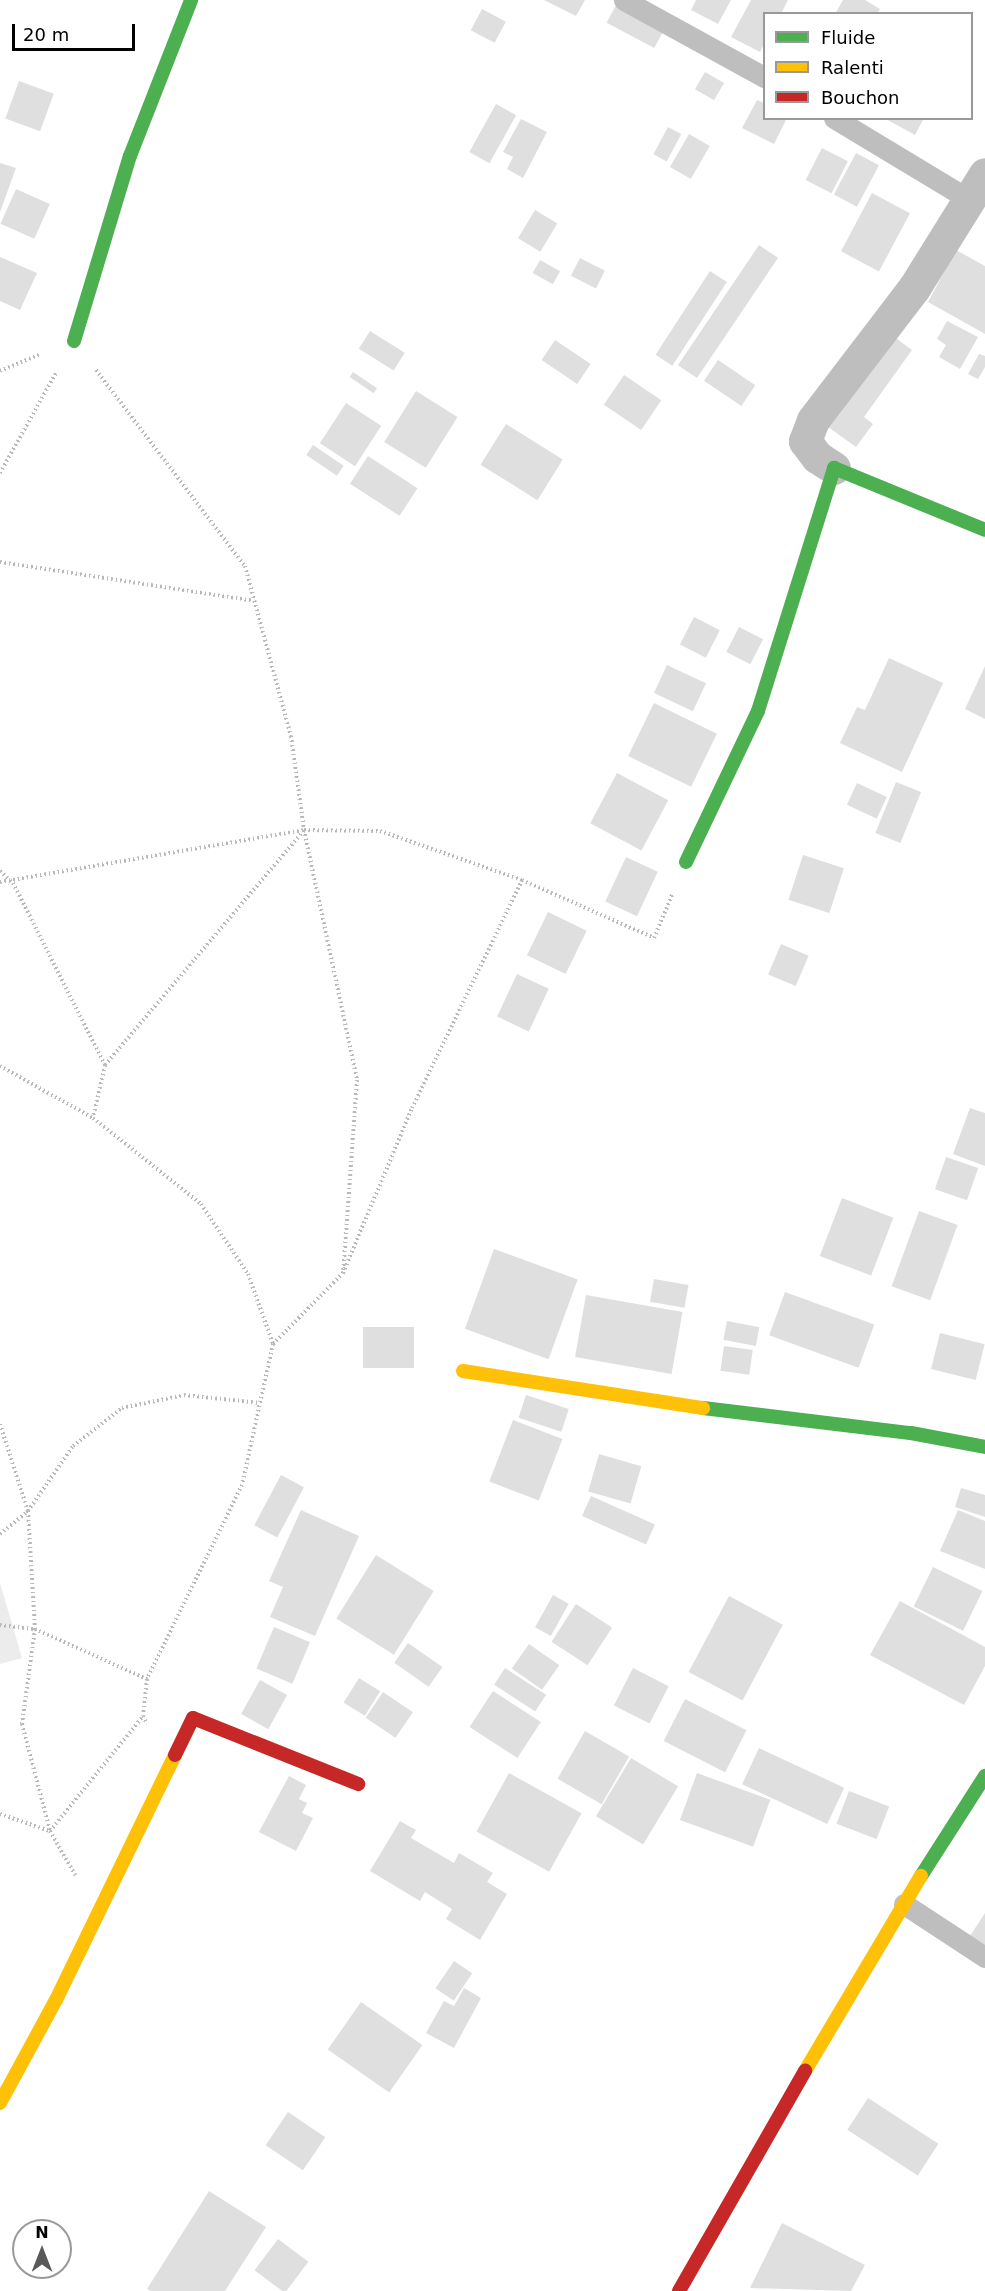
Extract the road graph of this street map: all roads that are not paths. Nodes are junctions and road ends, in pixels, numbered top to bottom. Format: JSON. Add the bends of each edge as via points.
{"nodes":[{"id":1,"x":191,"y":0,"type":"edge"},
{"id":2,"x":624,"y":0,"type":"edge"},
{"id":3,"x":763,"y":76,"type":"edge"},
{"id":4,"x":838,"y":120,"type":"edge"},
{"id":5,"x":978,"y":187,"type":"edge"},
{"id":6,"x":74,"y":341,"type":"road end"},
{"id":7,"x":834,"y":468,"type":"junction"},
{"id":8,"x":985,"y":530,"type":"edge"},
{"id":9,"x":686,"y":862,"type":"road end"},
{"id":10,"x":463,"y":1371,"type":"dead end"},
{"id":11,"x":985,"y":1447,"type":"edge"},
{"id":12,"x":985,"y":1776,"type":"edge"},
{"id":13,"x":358,"y":1784,"type":"dead end"},
{"id":14,"x":904,"y":1904,"type":"junction"},
{"id":15,"x":985,"y":1957,"type":"edge"},
{"id":16,"x":0,"y":2103,"type":"edge"},
{"id":17,"x":679,"y":2291,"type":"edge"}],
"edges":[{"from":1,"to":6,"type":"street","via":[[130,156]]},
{"from":2,"to":3,"type":"lane"},
{"from":4,"to":5,"type":"lane"},
{"from":5,"to":7,"type":"street","via":[[914,288],[813,420],[806,441],[817,457]]},
{"from":7,"to":8,"type":"street"},
{"from":7,"to":9,"type":"street","via":[[758,711]]},
{"from":10,"to":11,"type":"street","via":[[640,1401],[911,1433]]},
{"from":12,"to":14,"type":"street"},
{"from":13,"to":16,"type":"street","via":[[193,1718],[98,1915]]},
{"from":14,"to":15,"type":"lane"},
{"from":14,"to":17,"type":"street"}]}
